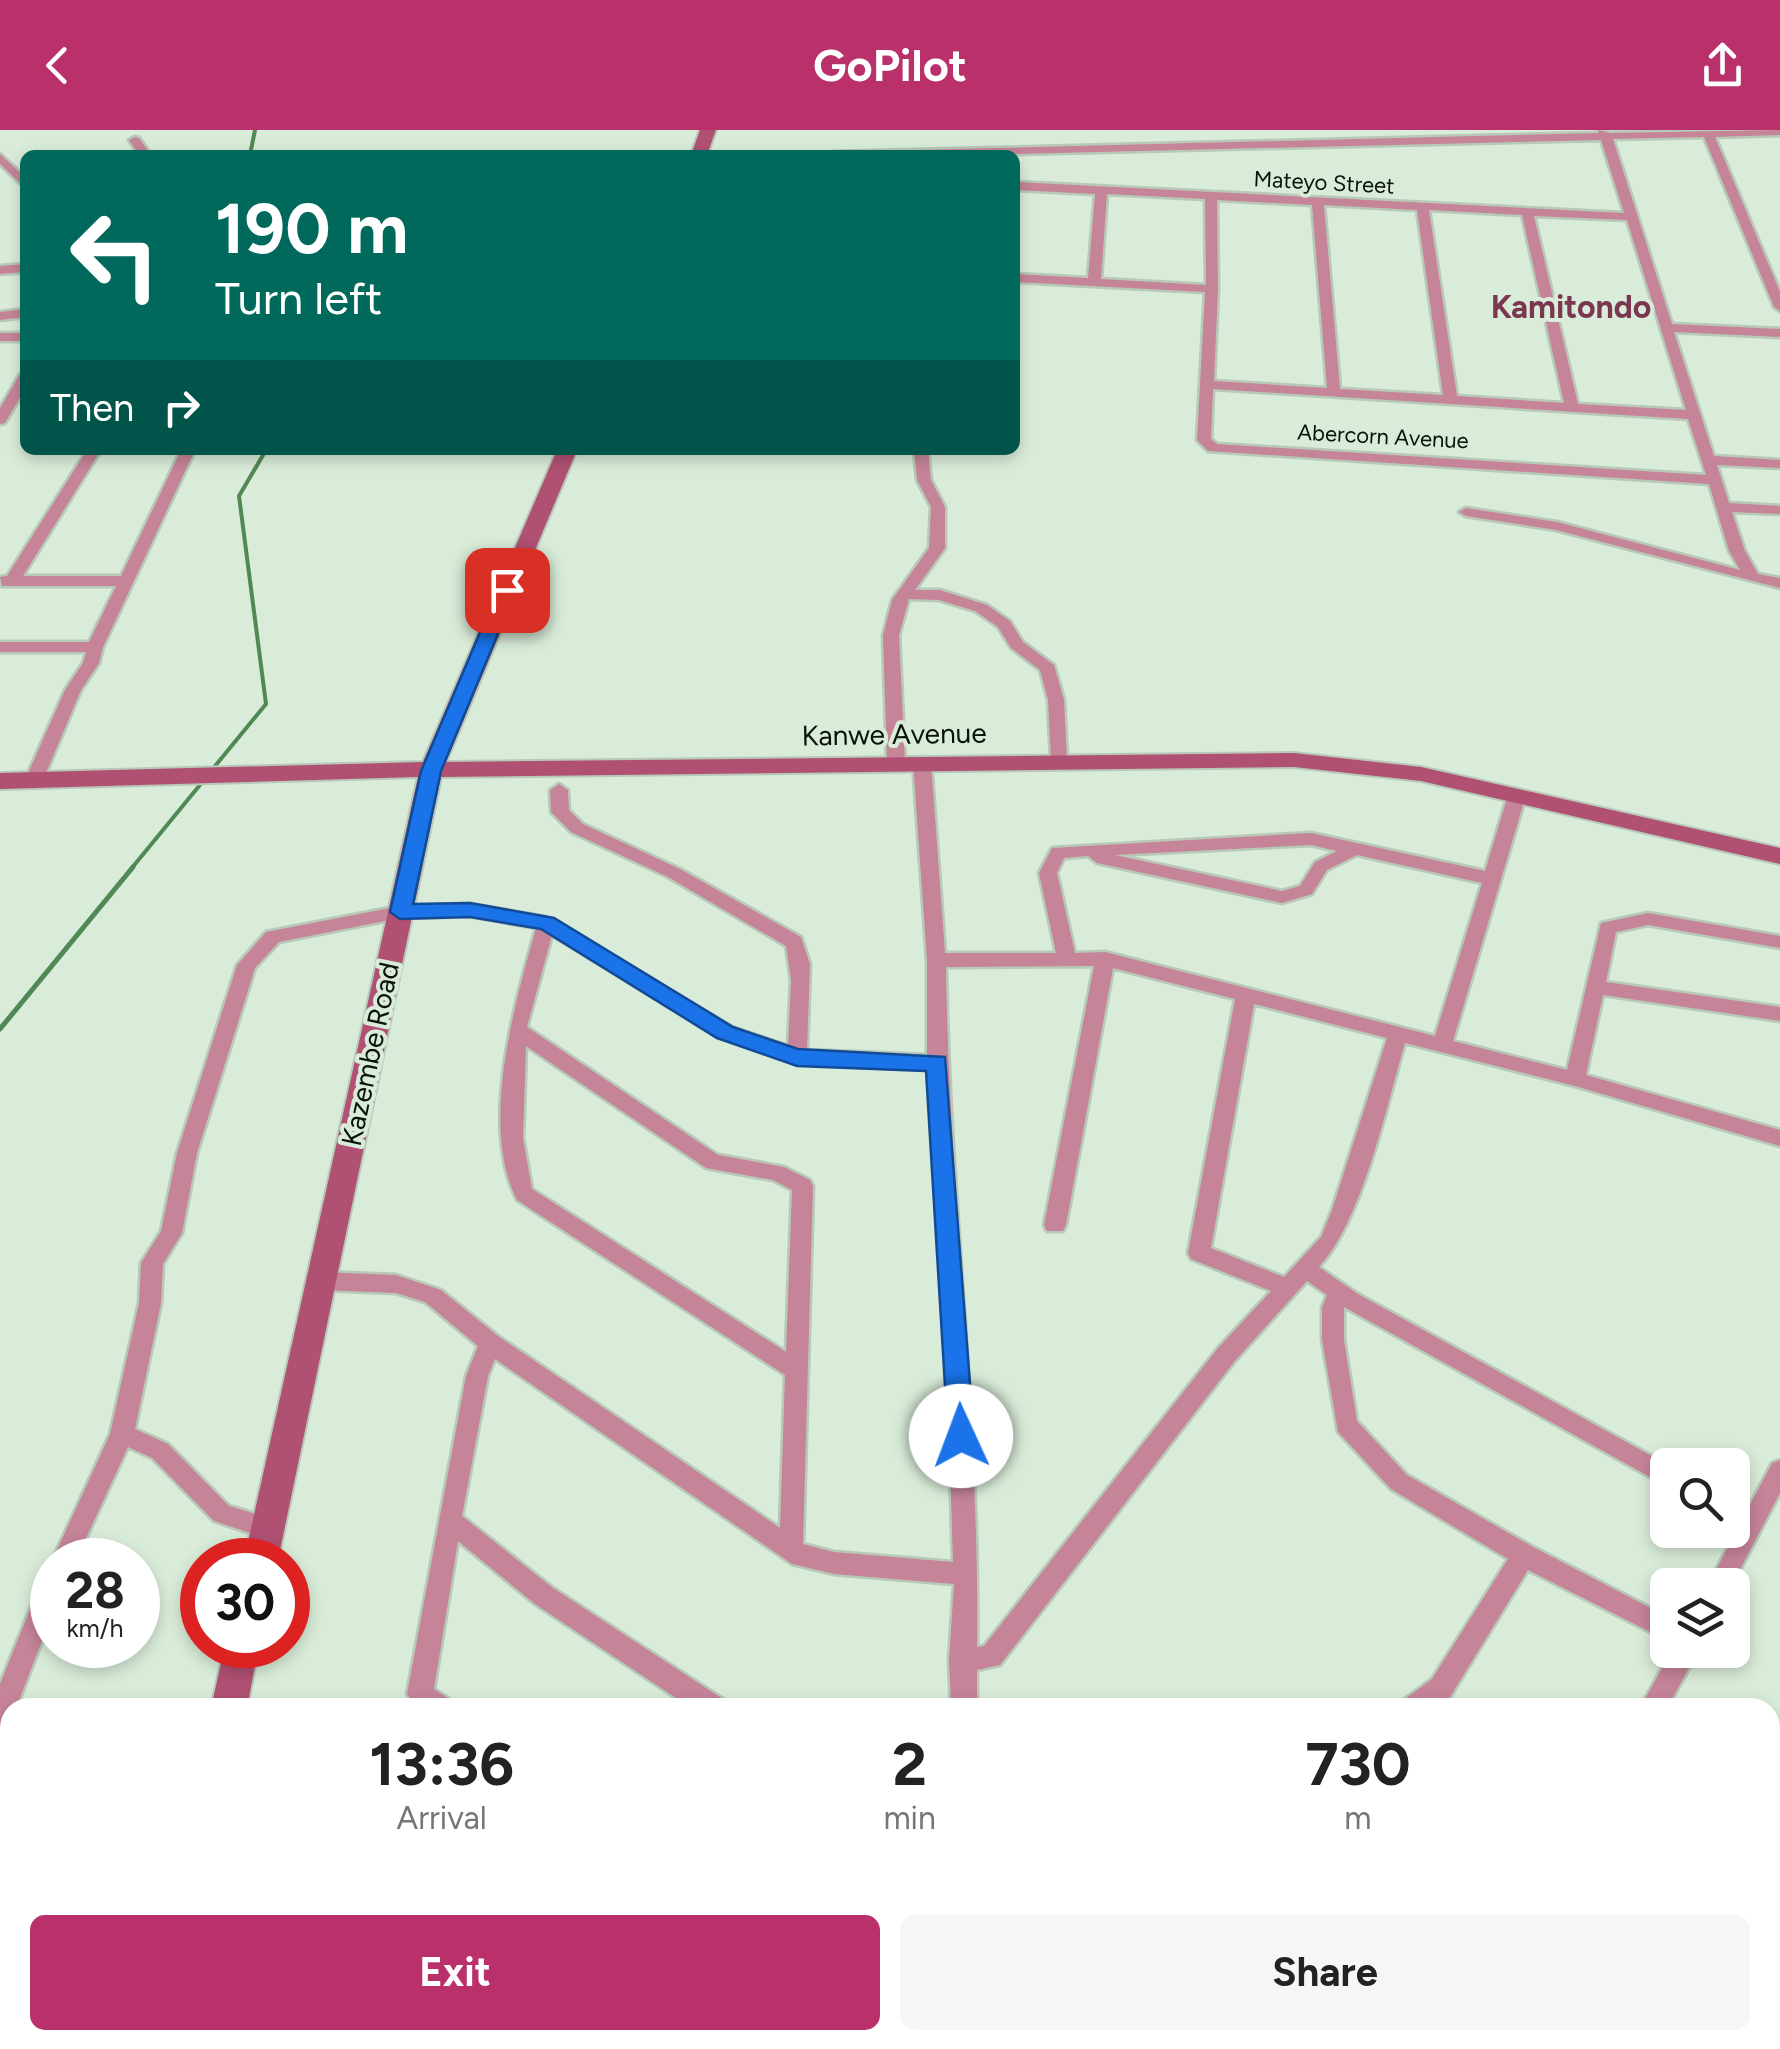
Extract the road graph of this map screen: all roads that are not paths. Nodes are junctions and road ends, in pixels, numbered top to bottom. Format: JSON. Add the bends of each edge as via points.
{"nodes":[{"id":1,"x":1605,"y":132,"type":"edge"},
{"id":2,"x":1780,"y":132,"type":"edge"},
{"id":3,"x":1708,"y":133,"type":"junction"},
{"id":4,"x":135,"y":140,"type":"dead end"},
{"id":5,"x":142,"y":150,"type":"edge"},
{"id":6,"x":1000,"y":150,"type":"edge"},
{"id":7,"x":0,"y":157,"type":"edge"},
{"id":8,"x":20,"y":179,"type":"edge"},
{"id":9,"x":1020,"y":186,"type":"edge"},
{"id":10,"x":1101,"y":191,"type":"junction"},
{"id":11,"x":1212,"y":196,"type":"junction"},
{"id":12,"x":1318,"y":202,"type":"junction"},
{"id":13,"x":1422,"y":206,"type":"junction"},
{"id":14,"x":1528,"y":211,"type":"junction"},
{"id":15,"x":1631,"y":216,"type":"junction"},
{"id":16,"x":1020,"y":278,"type":"edge"},
{"id":17,"x":1094,"y":282,"type":"junction"},
{"id":18,"x":1212,"y":288,"type":"junction"},
{"id":19,"x":1780,"y":308,"type":"edge"},
{"id":20,"x":1666,"y":328,"type":"junction"},
{"id":21,"x":1780,"y":333,"type":"edge"},
{"id":22,"x":1208,"y":385,"type":"junction"},
{"id":23,"x":20,"y":389,"type":"edge"},
{"id":24,"x":1334,"y":393,"type":"junction"},
{"id":25,"x":1451,"y":401,"type":"junction"},
{"id":26,"x":1572,"y":407,"type":"junction"},
{"id":27,"x":1695,"y":416,"type":"junction"},
{"id":28,"x":0,"y":420,"type":"edge"},
{"id":29,"x":91,"y":455,"type":"edge"},
{"id":30,"x":186,"y":455,"type":"edge"},
{"id":31,"x":565,"y":455,"type":"edge"},
{"id":32,"x":922,"y":455,"type":"edge"},
{"id":33,"x":1708,"y":460,"type":"junction"},
{"id":34,"x":1780,"y":464,"type":"edge"},
{"id":35,"x":1714,"y":480,"type":"junction"},
{"id":36,"x":1722,"y":506,"type":"junction"},
{"id":37,"x":1780,"y":510,"type":"edge"},
{"id":38,"x":1466,"y":512,"type":"dead end"},
{"id":39,"x":1752,"y":578,"type":"junction"},
{"id":40,"x":6,"y":581,"type":"edge"},
{"id":41,"x":128,"y":581,"type":"junction"},
{"id":42,"x":1780,"y":584,"type":"edge"},
{"id":43,"x":904,"y":594,"type":"junction"},
{"id":44,"x":95,"y":646,"type":"junction"},
{"id":45,"x":0,"y":647,"type":"edge"},
{"id":46,"x":1060,"y":760,"type":"junction"},
{"id":47,"x":922,"y":762,"type":"junction"},
{"id":48,"x":896,"y":763,"type":"junction"},
{"id":49,"x":431,"y":771,"type":"junction"},
{"id":50,"x":34,"y":780,"type":"junction"},
{"id":51,"x":0,"y":781,"type":"edge"},
{"id":52,"x":559,"y":790,"type":"dead end"},
{"id":53,"x":1516,"y":795,"type":"junction"},
{"id":54,"x":1356,"y":848,"type":"junction"},
{"id":55,"x":1070,"y":851,"type":"junction"},
{"id":56,"x":1780,"y":856,"type":"edge"},
{"id":57,"x":1493,"y":879,"type":"junction"},
{"id":58,"x":400,"y":912,"type":"junction"},
{"id":59,"x":546,"y":923,"type":"junction"},
{"id":60,"x":1780,"y":942,"type":"edge"},
{"id":61,"x":1067,"y":958,"type":"junction"},
{"id":62,"x":1104,"y":959,"type":"junction"},
{"id":63,"x":936,"y":960,"type":"junction"},
{"id":64,"x":1595,"y":987,"type":"junction"},
{"id":65,"x":1246,"y":994,"type":"junction"},
{"id":66,"x":1780,"y":1014,"type":"edge"},
{"id":67,"x":516,"y":1030,"type":"junction"},
{"id":68,"x":1398,"y":1035,"type":"junction"},
{"id":69,"x":1441,"y":1048,"type":"junction"},
{"id":70,"x":797,"y":1058,"type":"junction"},
{"id":71,"x":937,"y":1063,"type":"junction"},
{"id":72,"x":1575,"y":1079,"type":"junction"},
{"id":73,"x":1780,"y":1138,"type":"edge"},
{"id":74,"x":1055,"y":1225,"type":"dead end"},
{"id":75,"x":1306,"y":1269,"type":"junction"},
{"id":76,"x":321,"y":1281,"type":"junction"},
{"id":77,"x":1286,"y":1287,"type":"junction"},
{"id":78,"x":1339,"y":1292,"type":"junction"},
{"id":79,"x":490,"y":1343,"type":"junction"},
{"id":80,"x":799,"y":1372,"type":"junction"},
{"id":81,"x":122,"y":1434,"type":"junction"},
{"id":82,"x":1650,"y":1467,"type":"edge"},
{"id":83,"x":1780,"y":1473,"type":"edge"},
{"id":84,"x":1750,"y":1510,"type":"edge"},
{"id":85,"x":449,"y":1520,"type":"junction"},
{"id":86,"x":268,"y":1528,"type":"junction"},
{"id":87,"x":74,"y":1538,"type":"edge"},
{"id":88,"x":266,"y":1538,"type":"edge"},
{"id":89,"x":791,"y":1551,"type":"junction"},
{"id":90,"x":1524,"y":1554,"type":"junction"},
{"id":91,"x":966,"y":1574,"type":"junction"},
{"id":92,"x":1650,"y":1620,"type":"edge"},
{"id":93,"x":30,"y":1640,"type":"edge"},
{"id":94,"x":962,"y":1660,"type":"junction"},
{"id":95,"x":237,"y":1668,"type":"edge"},
{"id":96,"x":1676,"y":1668,"type":"edge"},
{"id":97,"x":7,"y":1698,"type":"edge"},
{"id":98,"x":231,"y":1698,"type":"edge"},
{"id":99,"x":426,"y":1698,"type":"edge"},
{"id":100,"x":699,"y":1698,"type":"edge"},
{"id":101,"x":964,"y":1698,"type":"edge"},
{"id":102,"x":1428,"y":1698,"type":"edge"},
{"id":103,"x":1660,"y":1698,"type":"edge"}],
"edges":[{"from":1,"to":3,"type":"street"},
{"from":1,"to":6,"type":"street"},
{"from":1,"to":15,"type":"street"},
{"from":2,"to":3,"type":"street"},
{"from":3,"to":19,"type":"street"},
{"from":4,"to":5,"type":"street"},
{"from":7,"to":8,"type":"street"},
{"from":9,"to":10,"type":"street","name":"Mateyo Street"},
{"from":10,"to":11,"type":"street","name":"Mateyo Street"},
{"from":10,"to":17,"type":"street"},
{"from":11,"to":12,"type":"street","name":"Mateyo Street"},
{"from":11,"to":18,"type":"street","name":"Abercorn Avenue"},
{"from":12,"to":13,"type":"street","name":"Mateyo Street"},
{"from":12,"to":24,"type":"street"},
{"from":13,"to":14,"type":"street","name":"Mateyo Street"},
{"from":13,"to":25,"type":"street"},
{"from":14,"to":15,"type":"street","name":"Mateyo Street"},
{"from":14,"to":26,"type":"street"},
{"from":15,"to":20,"type":"street"},
{"from":16,"to":17,"type":"street"},
{"from":17,"to":18,"type":"street"},
{"from":18,"to":22,"type":"street","name":"Abercorn Avenue"},
{"from":20,"to":21,"type":"street"},
{"from":20,"to":27,"type":"street"},
{"from":22,"to":24,"type":"street"},
{"from":22,"to":35,"type":"street","name":"Abercorn Avenue","via":[[1204,440],[1221,450]]},
{"from":23,"to":28,"type":"street"},
{"from":24,"to":25,"type":"street"},
{"from":25,"to":26,"type":"street"},
{"from":26,"to":27,"type":"street"},
{"from":27,"to":33,"type":"street"},
{"from":29,"to":40,"type":"street"},
{"from":30,"to":41,"type":"street"},
{"from":31,"to":49,"type":"main road","name":"Kazembe Road"},
{"from":32,"to":43,"type":"street","via":[[924,480],[937,500],[936,548]]},
{"from":33,"to":34,"type":"street"},
{"from":33,"to":35,"type":"street"},
{"from":35,"to":36,"type":"street"},
{"from":36,"to":37,"type":"street"},
{"from":36,"to":39,"type":"street"},
{"from":38,"to":39,"type":"street","via":[[1556,526]]},
{"from":39,"to":42,"type":"street"},
{"from":40,"to":41,"type":"street"},
{"from":41,"to":44,"type":"street"},
{"from":43,"to":46,"type":"street","via":[[940,595],[982,608],[1048,668]]},
{"from":43,"to":48,"type":"street","via":[[890,643]]},
{"from":44,"to":45,"type":"street"},
{"from":44,"to":50,"type":"street"},
{"from":46,"to":47,"type":"main road","name":"Kanwe Avenue"},
{"from":46,"to":53,"type":"main road","name":"Kanwe Avenue","via":[[1339,762]]},
{"from":47,"to":48,"type":"main road","name":"Kanwe Avenue"},
{"from":47,"to":63,"type":"street"},
{"from":48,"to":49,"type":"main road","name":"Kanwe Avenue"},
{"from":49,"to":50,"type":"main road","name":"Kanwe Avenue"},
{"from":49,"to":58,"type":"main road","name":"Kazembe Road"},
{"from":50,"to":51,"type":"main road","name":"Kanwe Avenue"},
{"from":52,"to":70,"type":"street","via":[[560,812],[577,828],[674,873],[794,942],[802,968]]},
{"from":53,"to":56,"type":"main road","name":"Kanwe Avenue"},
{"from":53,"to":57,"type":"street"},
{"from":54,"to":55,"type":"street","via":[[1298,839]]},
{"from":54,"to":55,"type":"street","via":[[1321,866],[1306,890],[1282,897]]},
{"from":54,"to":57,"type":"street"},
{"from":55,"to":61,"type":"street","via":[[1058,852],[1048,873]]},
{"from":57,"to":69,"type":"street"},
{"from":58,"to":59,"type":"street","via":[[481,911]]},
{"from":58,"to":76,"type":"main road","name":"Kazembe Road"},
{"from":58,"to":81,"type":"street","via":[[273,937],[246,965],[187,1153],[171,1233],[152,1263]]},
{"from":59,"to":67,"type":"street"},
{"from":59,"to":70,"type":"street","via":[[725,1032]]},
{"from":60,"to":64,"type":"street","via":[[1669,920],[1630,920],[1608,928]]},
{"from":61,"to":62,"type":"street"},
{"from":61,"to":63,"type":"street"},
{"from":62,"to":65,"type":"street"},
{"from":62,"to":74,"type":"street"},
{"from":63,"to":71,"type":"street"},
{"from":64,"to":66,"type":"street"},
{"from":64,"to":72,"type":"street"},
{"from":65,"to":68,"type":"street"},
{"from":65,"to":77,"type":"street","via":[[1198,1250],[1204,1258]]},
{"from":67,"to":80,"type":"street","via":[[514,1154],[524,1194]]},
{"from":67,"to":80,"type":"street","via":[[713,1162],[776,1172],[803,1186]]},
{"from":68,"to":69,"type":"street"},
{"from":68,"to":75,"type":"street","via":[[1343,1210],[1329,1242]]},
{"from":69,"to":72,"type":"street"},
{"from":70,"to":71,"type":"street"},
{"from":71,"to":91,"type":"street"},
{"from":72,"to":73,"type":"street"},
{"from":75,"to":77,"type":"street"},
{"from":75,"to":78,"type":"street"},
{"from":76,"to":79,"type":"street","via":[[422,1290]]},
{"from":76,"to":86,"type":"main road","name":"Kazembe Road"},
{"from":77,"to":94,"type":"street","via":[[991,1657]]},
{"from":78,"to":82,"type":"street"},
{"from":78,"to":90,"type":"street","via":[[1333,1340],[1346,1425],[1399,1482]]},
{"from":79,"to":85,"type":"street","via":[[477,1376]]},
{"from":79,"to":89,"type":"street"},
{"from":80,"to":89,"type":"street"},
{"from":81,"to":86,"type":"street","via":[[160,1450],[222,1514]]},
{"from":81,"to":87,"type":"street"},
{"from":83,"to":84,"type":"street"},
{"from":85,"to":99,"type":"street","via":[[420,1694]]},
{"from":85,"to":100,"type":"street","via":[[544,1596]]},
{"from":86,"to":88,"type":"main road","name":"Kazembe Road"},
{"from":89,"to":91,"type":"street","via":[[834,1563]]},
{"from":90,"to":92,"type":"street"},
{"from":90,"to":102,"type":"street","via":[[1441,1688]]},
{"from":91,"to":94,"type":"street"},
{"from":93,"to":97,"type":"street"},
{"from":94,"to":101,"type":"street"},
{"from":95,"to":98,"type":"main road"},
{"from":96,"to":103,"type":"street"}]}
